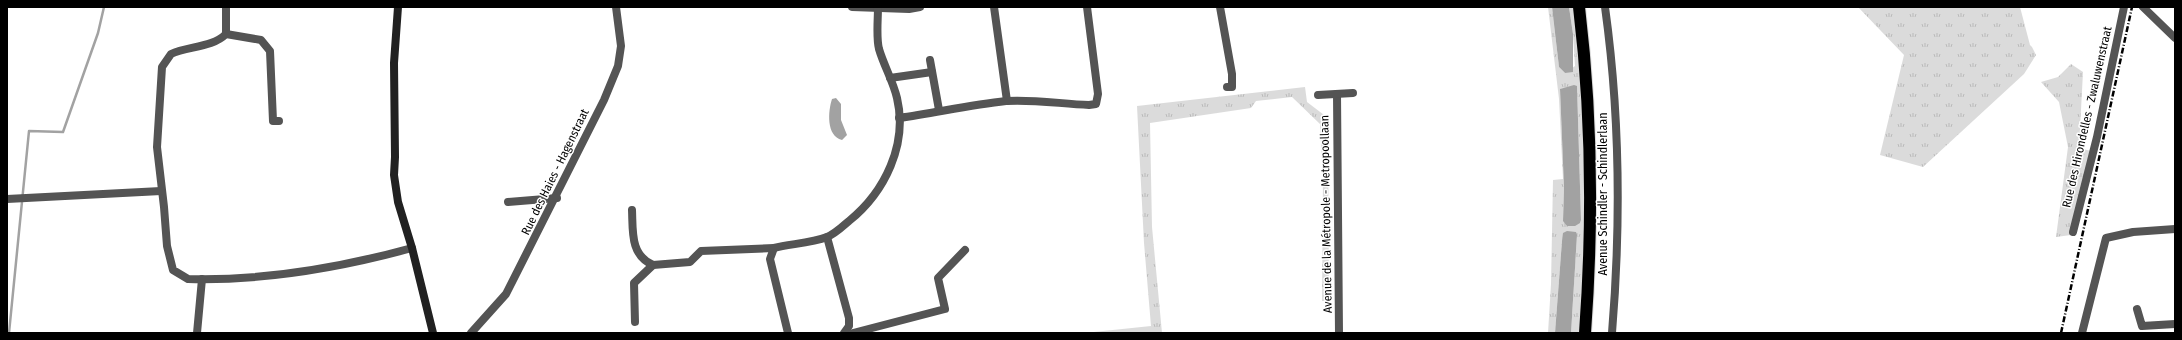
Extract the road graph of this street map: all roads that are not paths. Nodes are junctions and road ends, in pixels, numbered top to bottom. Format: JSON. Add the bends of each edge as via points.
{"nodes":[{"id":1,"x":226,"y":7,"type":"edge"},
{"id":2,"x":398,"y":7,"type":"edge"},
{"id":3,"x":616,"y":7,"type":"edge"},
{"id":4,"x":852,"y":7,"type":"edge"},
{"id":5,"x":920,"y":7,"type":"edge"},
{"id":6,"x":994,"y":7,"type":"edge"},
{"id":7,"x":1087,"y":7,"type":"edge"},
{"id":8,"x":1220,"y":7,"type":"edge"},
{"id":9,"x":1579,"y":7,"type":"edge"},
{"id":10,"x":1605,"y":7,"type":"edge"},
{"id":11,"x":2124,"y":7,"type":"edge"},
{"id":12,"x":2143,"y":7,"type":"edge"},
{"id":13,"x":878,"y":8,"type":"edge"},
{"id":14,"x":226,"y":34,"type":"junction"},
{"id":15,"x":2175,"y":38,"type":"edge"},
{"id":16,"x":930,"y":60,"type":"dead end"},
{"id":17,"x":932,"y":72,"type":"junction"},
{"id":18,"x":890,"y":78,"type":"junction"},
{"id":19,"x":1227,"y":87,"type":"dead end"},
{"id":20,"x":1353,"y":92,"type":"dead end"},
{"id":21,"x":1336,"y":94,"type":"junction"},
{"id":22,"x":1318,"y":95,"type":"dead end"},
{"id":23,"x":1007,"y":101,"type":"junction"},
{"id":24,"x":939,"y":110,"type":"junction"},
{"id":25,"x":899,"y":118,"type":"junction"},
{"id":26,"x":279,"y":121,"type":"dead end"},
{"id":27,"x":161,"y":191,"type":"junction"},
{"id":28,"x":557,"y":198,"type":"junction"},
{"id":29,"x":7,"y":199,"type":"edge"},
{"id":30,"x":508,"y":202,"type":"dead end"},
{"id":31,"x":632,"y":210,"type":"dead end"},
{"id":32,"x":2175,"y":229,"type":"edge"},
{"id":33,"x":2073,"y":232,"type":"dead end"},
{"id":34,"x":827,"y":237,"type":"junction"},
{"id":35,"x":412,"y":248,"type":"junction"},
{"id":36,"x":774,"y":248,"type":"junction"},
{"id":37,"x":964,"y":250,"type":"dead end"},
{"id":38,"x":653,"y":264,"type":"junction"},
{"id":39,"x":202,"y":279,"type":"junction"},
{"id":40,"x":2137,"y":309,"type":"dead end"},
{"id":41,"x":635,"y":322,"type":"dead end"},
{"id":42,"x":2175,"y":324,"type":"edge"},
{"id":43,"x":197,"y":333,"type":"edge"},
{"id":44,"x":433,"y":333,"type":"edge"},
{"id":45,"x":471,"y":333,"type":"edge"},
{"id":46,"x":788,"y":333,"type":"edge"},
{"id":47,"x":844,"y":333,"type":"edge"},
{"id":48,"x":853,"y":333,"type":"edge"},
{"id":49,"x":1339,"y":333,"type":"edge"},
{"id":50,"x":1585,"y":333,"type":"edge"},
{"id":51,"x":1612,"y":333,"type":"edge"},
{"id":52,"x":2082,"y":333,"type":"edge"}],
"edges":[{"from":1,"to":14,"type":"street"},
{"from":2,"to":35,"type":"street","via":[[394,63],[394,175],[398,202]]},
{"from":3,"to":28,"type":"street","name":"Rue des Haies - Hagenstraat","via":[[621,46],[618,66]]},
{"from":4,"to":13,"type":"street"},
{"from":5,"to":13,"type":"street"},
{"from":6,"to":23,"type":"street"},
{"from":7,"to":23,"type":"street","via":[[1098,94],[1096,104]]},
{"from":8,"to":19,"type":"street","via":[[1232,74],[1232,86]]},
{"from":9,"to":50,"type":"highway","via":[[1589,125],[1590,218]]},
{"from":10,"to":51,"type":"street","name":"Avenue Schindler - Schindlerlaan","via":[[1618,137],[1616,269]]},
{"from":11,"to":33,"type":"street","name":"Rue des Hirondelles - Zwaluwenstraat","via":[[2097,136]]},
{"from":12,"to":15,"type":"street"},
{"from":13,"to":18,"type":"street","via":[[879,47]]},
{"from":14,"to":26,"type":"street","via":[[261,40],[270,51],[273,121]]},
{"from":14,"to":27,"type":"street","via":[[212,42],[171,54],[162,67],[157,147]]},
{"from":16,"to":17,"type":"street"},
{"from":17,"to":18,"type":"street"},
{"from":17,"to":24,"type":"street"},
{"from":18,"to":25,"type":"street","via":[[897,98]]},
{"from":20,"to":21,"type":"street"},
{"from":21,"to":22,"type":"street"},
{"from":21,"to":49,"type":"street","name":"Avenue de la Métropole - Metropoollaan"},
{"from":23,"to":24,"type":"street"},
{"from":24,"to":25,"type":"street"},
{"from":25,"to":34,"type":"street","via":[[898,143],[883,182],[858,214]]},
{"from":27,"to":29,"type":"street"},
{"from":27,"to":39,"type":"street","via":[[167,246],[173,270],[188,279]]},
{"from":28,"to":30,"type":"street"},
{"from":28,"to":45,"type":"street","name":"Rue des Haies - Hagenstraat","via":[[506,294]]},
{"from":31,"to":38,"type":"street","via":[[635,249],[647,262]]},
{"from":32,"to":52,"type":"street","via":[[2133,232],[2106,238]]},
{"from":34,"to":36,"type":"street"},
{"from":34,"to":47,"type":"street","via":[[849,318],[849,326]]},
{"from":35,"to":39,"type":"street","via":[[308,272]]},
{"from":35,"to":44,"type":"street"},
{"from":36,"to":38,"type":"street","via":[[701,251],[690,262]]},
{"from":36,"to":46,"type":"street","via":[[770,259]]},
{"from":37,"to":48,"type":"street","via":[[938,278],[945,309]]},
{"from":38,"to":41,"type":"street","via":[[634,283]]},
{"from":39,"to":43,"type":"street"},
{"from":40,"to":42,"type":"street","via":[[2142,326]]}]}
